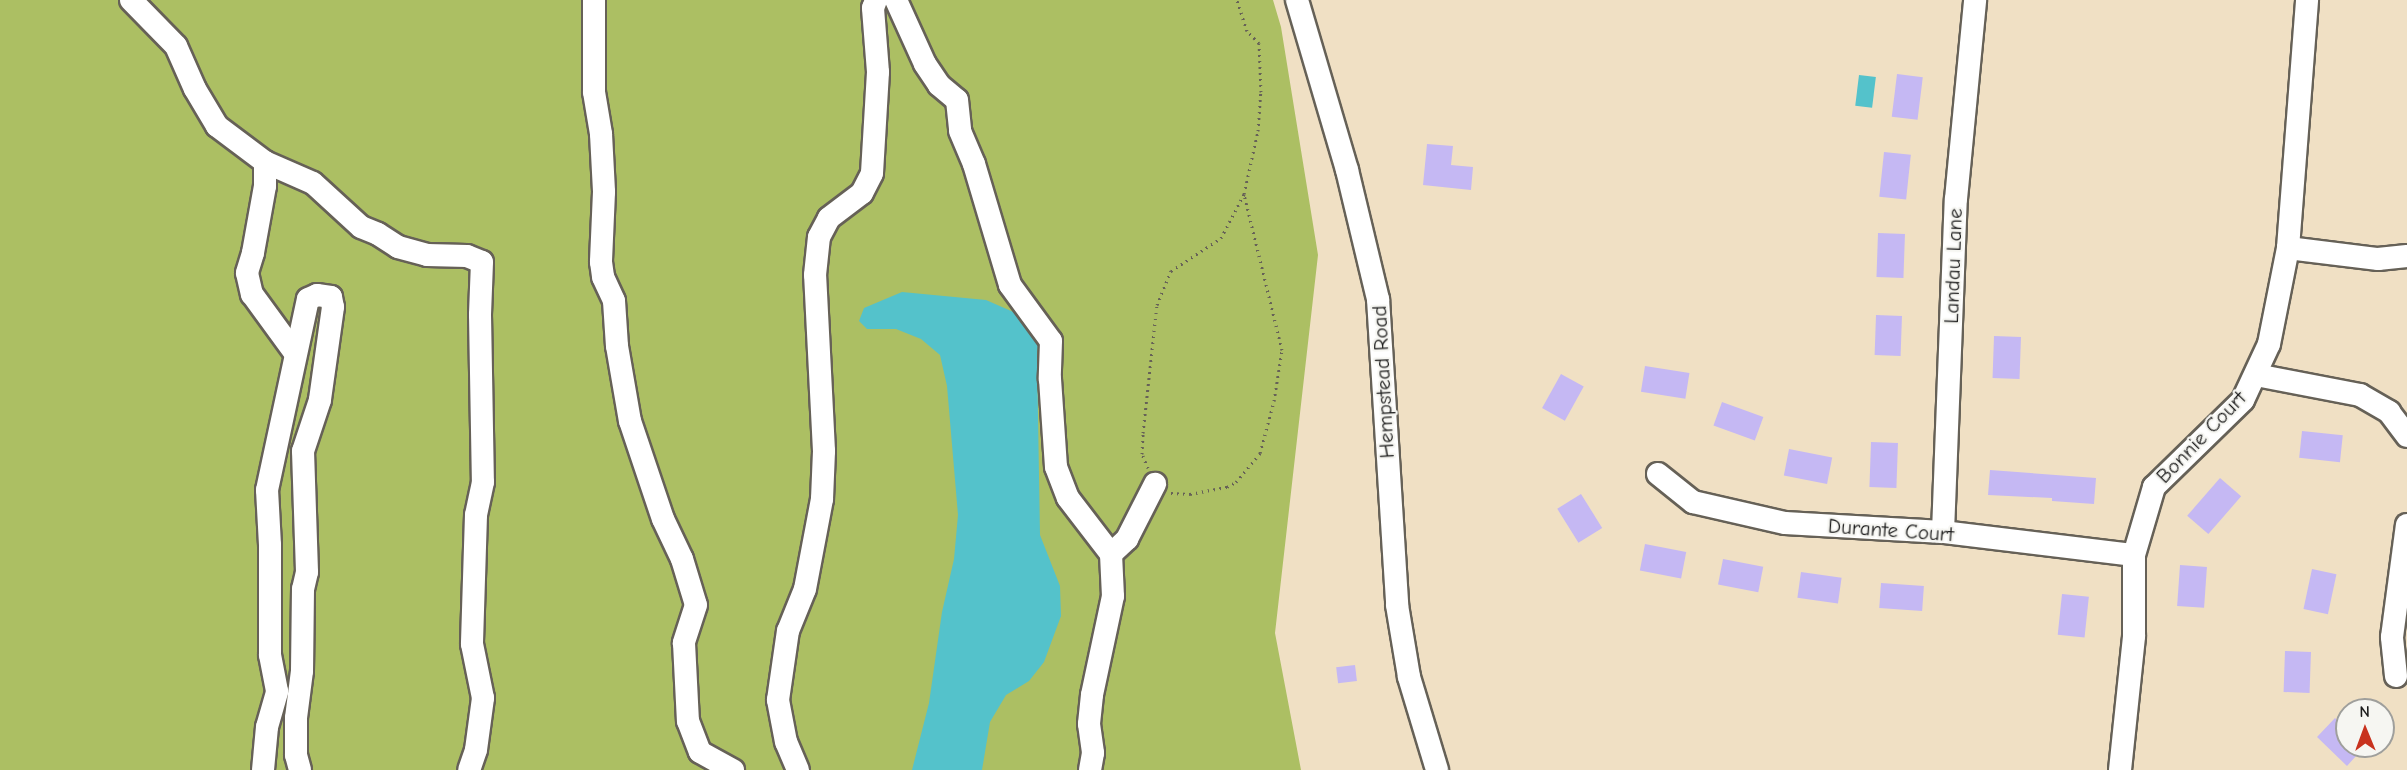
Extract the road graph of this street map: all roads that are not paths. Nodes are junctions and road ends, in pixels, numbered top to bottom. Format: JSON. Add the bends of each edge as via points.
{"nodes":[{"id":1,"x":130,"y":0,"type":"edge"},
{"id":2,"x":594,"y":0,"type":"edge"},
{"id":3,"x":876,"y":0,"type":"edge"},
{"id":4,"x":896,"y":0,"type":"edge"},
{"id":5,"x":1297,"y":0,"type":"edge"},
{"id":6,"x":1975,"y":0,"type":"edge"},
{"id":7,"x":2307,"y":0,"type":"edge"},
{"id":8,"x":266,"y":162,"type":"junction"},
{"id":9,"x":2288,"y":248,"type":"junction"},
{"id":10,"x":2407,"y":256,"type":"edge"},
{"id":11,"x":295,"y":353,"type":"junction"},
{"id":12,"x":2256,"y":375,"type":"junction"},
{"id":13,"x":2407,"y":436,"type":"edge"},
{"id":14,"x":1658,"y":474,"type":"dead end"},
{"id":15,"x":1155,"y":484,"type":"road end"},
{"id":16,"x":2407,"y":525,"type":"edge"},
{"id":17,"x":1943,"y":532,"type":"junction"},
{"id":18,"x":1111,"y":554,"type":"junction"},
{"id":19,"x":2134,"y":555,"type":"junction"},
{"id":20,"x":2396,"y":676,"type":"dead end"},
{"id":21,"x":263,"y":770,"type":"edge"},
{"id":22,"x":300,"y":770,"type":"edge"},
{"id":23,"x":469,"y":770,"type":"edge"},
{"id":24,"x":733,"y":770,"type":"edge"},
{"id":25,"x":798,"y":770,"type":"edge"},
{"id":26,"x":1090,"y":770,"type":"edge"},
{"id":27,"x":1437,"y":770,"type":"edge"},
{"id":28,"x":2120,"y":770,"type":"edge"}],
"edges":[{"from":1,"to":8,"type":"street","via":[[176,46],[217,126]]},
{"from":2,"to":24,"type":"street","via":[[594,92],[604,192],[603,277],[614,301],[630,421],[696,605],[684,643],[688,722],[700,752]]},
{"from":3,"to":25,"type":"street","via":[[873,8],[878,72],[872,173],[862,193],[829,218],[819,237],[815,275],[824,451],[822,499],[805,589],[788,632],[778,700],[786,742]]},
{"from":4,"to":18,"type":"street","via":[[925,64],[939,85],[957,100],[960,131],[974,164],[1010,285],[1051,341],[1056,467],[1068,498]]},
{"from":5,"to":27,"type":"street","name":"Hempstead Road","via":[[1347,170],[1378,299],[1397,604],[1409,677]]},
{"from":6,"to":17,"type":"street","name":"Landau Lane","via":[[1956,199]]},
{"from":7,"to":9,"type":"street","name":"Bonnie Court"},
{"from":8,"to":11,"type":"street","via":[[247,273],[252,294]]},
{"from":8,"to":23,"type":"street","via":[[313,183],[361,227],[398,247],[427,255],[467,256],[482,262],[483,482],[476,515],[472,644],[483,698],[476,750]]},
{"from":9,"to":10,"type":"street","via":[[2378,259]]},
{"from":9,"to":12,"type":"street","name":"Bonnie Court","via":[[2269,344]]},
{"from":11,"to":21,"type":"street","via":[[267,490],[270,655],[277,691],[267,727]]},
{"from":11,"to":22,"type":"street","via":[[308,299],[331,297],[333,308],[320,400],[303,451],[307,572],[296,718]]},
{"from":12,"to":13,"type":"street","via":[[2360,395],[2389,412]]},
{"from":12,"to":19,"type":"street","name":"Bonnie Court","via":[[2243,400],[2154,487]]},
{"from":14,"to":17,"type":"street","name":"Durante Court","via":[[1693,502],[1785,523]]},
{"from":15,"to":18,"type":"street","via":[[1127,539]]},
{"from":16,"to":20,"type":"street","via":[[2391,637]]},
{"from":17,"to":19,"type":"street","name":"Durante Court"},
{"from":18,"to":26,"type":"street","via":[[1113,596],[1092,695]]},
{"from":19,"to":28,"type":"street","name":"Bonnie Court","via":[[2134,636]]}]}
